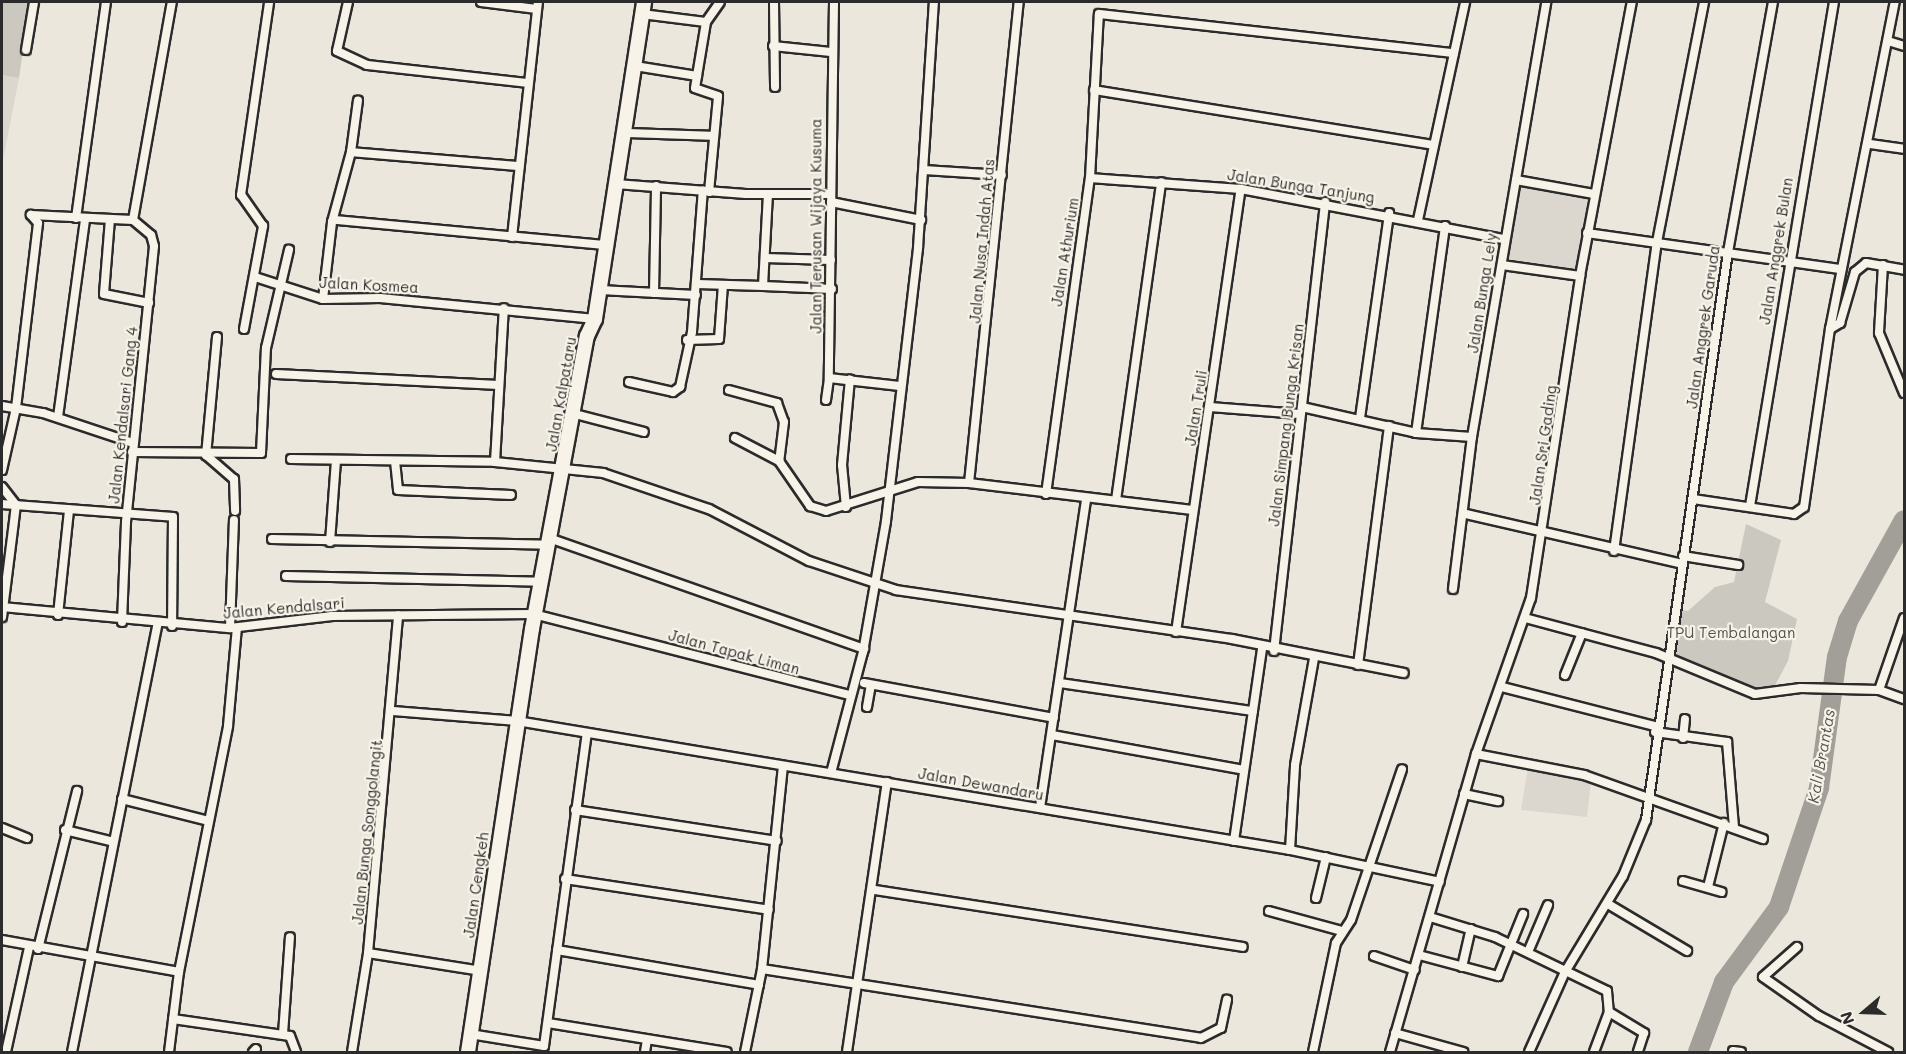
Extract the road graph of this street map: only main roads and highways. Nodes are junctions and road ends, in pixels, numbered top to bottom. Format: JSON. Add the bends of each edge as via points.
{"nodes":[{"id":1,"x":643,"y":8,"type":"edge"},
{"id":2,"x":517,"y":721,"type":"joint"},
{"id":3,"x":468,"y":1053,"type":"edge"}],
"edges":[{"from":1,"to":2,"type":"main road","name":"Jalan Kalpataru","via":[[595,319],[587,336]]},
{"from":2,"to":3,"type":"main road","name":"Jalan Cengkeh"}]}
